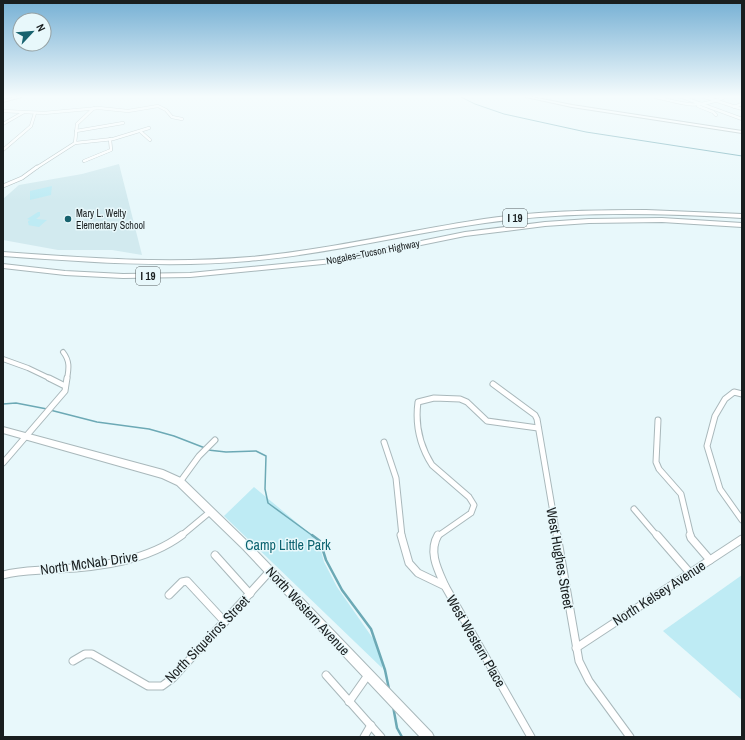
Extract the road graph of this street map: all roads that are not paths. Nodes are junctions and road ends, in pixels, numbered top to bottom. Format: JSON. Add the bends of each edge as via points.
{"nodes":[{"id":1,"x":76,"y":131,"type":"edge"},
{"id":2,"x":25,"y":132,"type":"edge"},
{"id":3,"x":141,"y":132,"type":"joint"},
{"id":4,"x":110,"y":139,"type":"junction"},
{"id":5,"x":150,"y":140,"type":"dead end"},
{"id":6,"x":75,"y":143,"type":"junction"},
{"id":7,"x":3,"y":150,"type":"edge"},
{"id":8,"x":84,"y":161,"type":"dead end"},
{"id":9,"x":3,"y":186,"type":"edge"},
{"id":10,"x":742,"y":216,"type":"edge"},
{"id":11,"x":742,"y":224,"type":"edge"},
{"id":12,"x":3,"y":251,"type":"edge"},
{"id":13,"x":3,"y":254,"type":"edge"},
{"id":14,"x":62,"y":259,"type":"junction"},
{"id":15,"x":3,"y":266,"type":"edge"},
{"id":16,"x":3,"y":271,"type":"edge"},
{"id":17,"x":65,"y":273,"type":"junction"},
{"id":18,"x":63,"y":352,"type":"dead end"},
{"id":19,"x":3,"y":359,"type":"edge"},
{"id":20,"x":494,"y":384,"type":"dead end"},
{"id":21,"x":65,"y":386,"type":"junction"},
{"id":22,"x":742,"y":394,"type":"edge"},
{"id":23,"x":658,"y":420,"type":"dead end"},
{"id":24,"x":538,"y":428,"type":"junction"},
{"id":25,"x":3,"y":430,"type":"edge"},
{"id":26,"x":26,"y":435,"type":"junction"},
{"id":27,"x":215,"y":440,"type":"dead end"},
{"id":28,"x":384,"y":442,"type":"dead end"},
{"id":29,"x":3,"y":463,"type":"edge"},
{"id":30,"x":180,"y":482,"type":"junction"},
{"id":31,"x":634,"y":509,"type":"dead end"},
{"id":32,"x":211,"y":511,"type":"junction"},
{"id":33,"x":742,"y":520,"type":"edge"},
{"id":34,"x":742,"y":539,"type":"edge"},
{"id":35,"x":215,"y":555,"type":"dead end"},
{"id":36,"x":710,"y":560,"type":"junction"},
{"id":37,"x":270,"y":571,"type":"junction"},
{"id":38,"x":690,"y":573,"type":"junction"},
{"id":39,"x":3,"y":574,"type":"edge"},
{"id":40,"x":445,"y":586,"type":"junction"},
{"id":41,"x":250,"y":594,"type":"junction"},
{"id":42,"x":169,"y":595,"type":"dead end"},
{"id":43,"x":225,"y":622,"type":"junction"},
{"id":44,"x":576,"y":648,"type":"junction"},
{"id":45,"x":73,"y":661,"type":"dead end"},
{"id":46,"x":326,"y":675,"type":"dead end"},
{"id":47,"x":368,"y":675,"type":"junction"},
{"id":48,"x":349,"y":702,"type":"junction"},
{"id":49,"x":371,"y":726,"type":"junction"},
{"id":50,"x":364,"y":737,"type":"edge"},
{"id":51,"x":381,"y":737,"type":"edge"},
{"id":52,"x":428,"y":737,"type":"edge"},
{"id":53,"x":531,"y":737,"type":"edge"},
{"id":54,"x":630,"y":737,"type":"edge"}],
"edges":[{"from":1,"to":6,"type":"street"},
{"from":2,"to":7,"type":"street"},
{"from":3,"to":4,"type":"street"},
{"from":3,"to":5,"type":"street"},
{"from":4,"to":6,"type":"street"},
{"from":4,"to":8,"type":"street","via":[[111,150]]},
{"from":6,"to":9,"type":"street","via":[[49,158],[29,174]]},
{"from":10,"to":14,"type":"highway","name":"Nogales–Tucson Highway","number":"I 19","via":[[640,211],[548,214],[486,221],[327,250],[249,259],[142,263]]},
{"from":11,"to":17,"type":"highway","name":"Nogales–Tucson Highway","number":"I 19","via":[[662,220],[567,222],[464,234],[299,265],[169,276]]},
{"from":12,"to":14,"type":"highway"},
{"from":13,"to":14,"type":"highway","name":"Nogales–Tucson Highway","number":"I 19"},
{"from":15,"to":17,"type":"highway","name":"Nogales–Tucson Highway","number":"I 19"},
{"from":16,"to":17,"type":"highway"},
{"from":18,"to":21,"type":"street","via":[[69,363]]},
{"from":19,"to":21,"type":"street"},
{"from":20,"to":24,"type":"street","name":"West Hughes Street","via":[[535,415]]},
{"from":21,"to":26,"type":"street","via":[[62,396]]},
{"from":22,"to":33,"type":"street","via":[[732,393],[725,399],[715,416],[707,446],[720,489]]},
{"from":23,"to":36,"type":"street","via":[[656,462],[664,476],[681,494],[691,538]]},
{"from":24,"to":40,"type":"street","via":[[487,421],[464,400],[425,398],[418,402],[420,439],[428,459],[473,502],[474,510],[438,535],[433,545],[433,555]]},
{"from":24,"to":44,"type":"street","name":"West Hughes Street"},
{"from":25,"to":26,"type":"street","name":"North Western Avenue"},
{"from":26,"to":29,"type":"street"},
{"from":26,"to":30,"type":"street","name":"North Western Avenue","via":[[163,474]]},
{"from":27,"to":30,"type":"street","via":[[199,456]]},
{"from":28,"to":40,"type":"street","name":"West Western Place","via":[[396,478],[402,540],[409,563],[418,573]]},
{"from":30,"to":32,"type":"street","name":"North Western Avenue"},
{"from":31,"to":38,"type":"street"},
{"from":32,"to":37,"type":"street","name":"North Western Avenue"},
{"from":32,"to":39,"type":"street","name":"North McNab Drive","via":[[172,542],[147,554],[65,569]]},
{"from":34,"to":36,"type":"street","name":"North Kelsey Avenue"},
{"from":35,"to":41,"type":"street"},
{"from":36,"to":38,"type":"street","name":"North Kelsey Avenue"},
{"from":37,"to":41,"type":"street","name":"North Siqueiros Street"},
{"from":37,"to":47,"type":"street","name":"North Western Avenue"},
{"from":38,"to":44,"type":"street","name":"North Kelsey Avenue"},
{"from":40,"to":53,"type":"street","name":"West Western Place"},
{"from":41,"to":43,"type":"street","name":"North Siqueiros Street"},
{"from":42,"to":43,"type":"street","via":[[183,581],[188,581]]},
{"from":43,"to":45,"type":"street","name":"North Siqueiros Street","via":[[165,685],[148,686],[92,654],[85,654]]},
{"from":44,"to":54,"type":"street","name":"West Hughes Street","via":[[584,672]]},
{"from":46,"to":48,"type":"street"},
{"from":47,"to":48,"type":"street"},
{"from":47,"to":52,"type":"street","name":"North Western Avenue"},
{"from":48,"to":49,"type":"street"},
{"from":49,"to":50,"type":"street"},
{"from":49,"to":51,"type":"street"}]}
